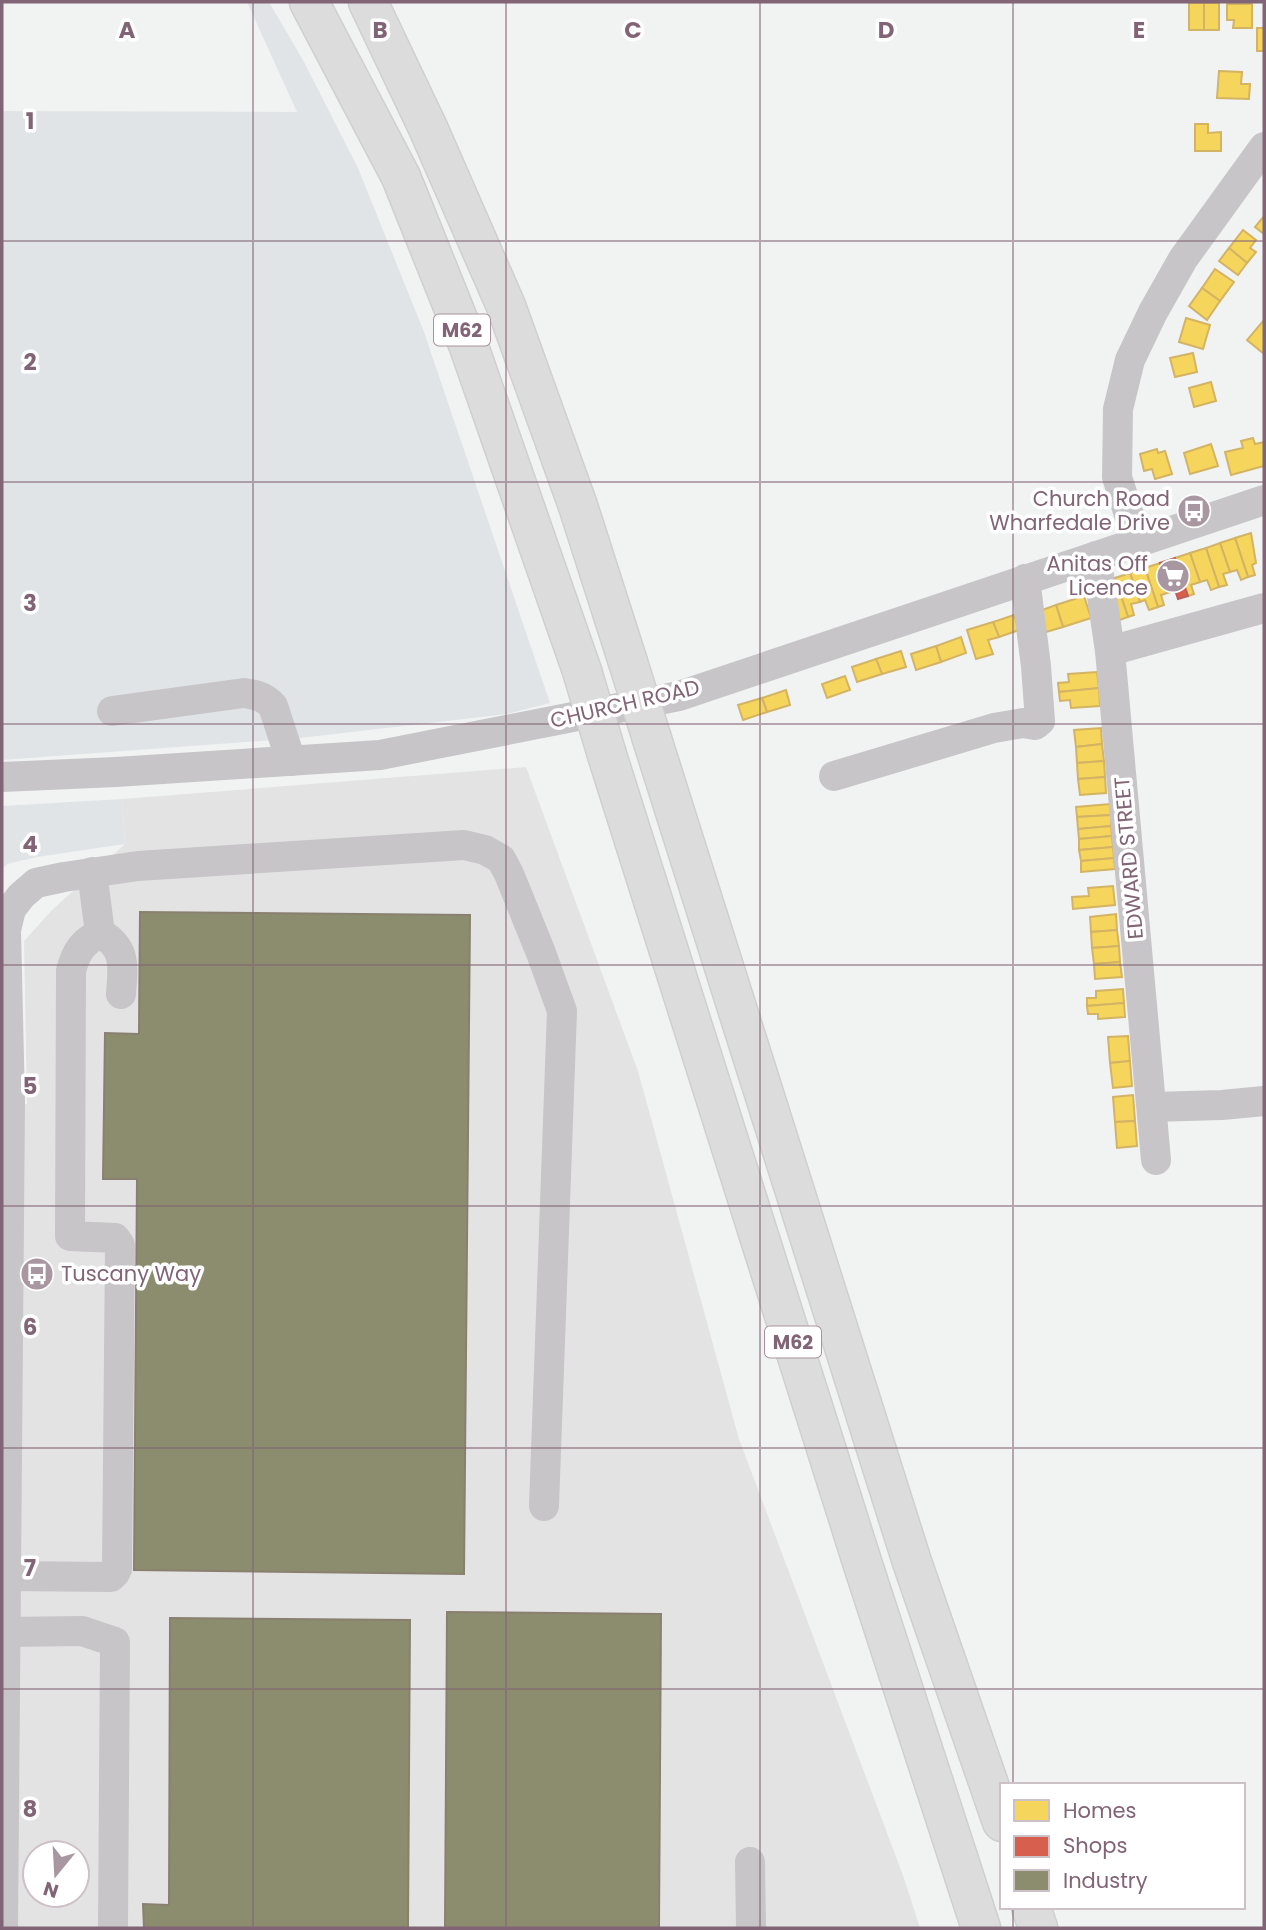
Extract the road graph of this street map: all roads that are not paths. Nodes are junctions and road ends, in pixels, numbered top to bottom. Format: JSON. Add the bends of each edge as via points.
{"nodes":[{"id":1,"x":309,"y":2,"type":"edge"},
{"id":2,"x":368,"y":2,"type":"edge"},
{"id":3,"x":1264,"y":147,"type":"edge"},
{"id":4,"x":1264,"y":500,"type":"edge"},
{"id":5,"x":1138,"y":543,"type":"junction"},
{"id":6,"x":1096,"y":556,"type":"junction"},
{"id":7,"x":1025,"y":579,"type":"junction"},
{"id":8,"x":1264,"y":608,"type":"edge"},
{"id":9,"x":1110,"y":651,"type":"junction"},
{"id":10,"x":112,"y":711,"type":"dead end"},
{"id":11,"x":291,"y":761,"type":"junction"},
{"id":12,"x":834,"y":776,"type":"dead end"},
{"id":13,"x":2,"y":777,"type":"edge"},
{"id":14,"x":92,"y":872,"type":"junction"},
{"id":15,"x":100,"y":933,"type":"junction"},
{"id":16,"x":121,"y":995,"type":"dead end"},
{"id":17,"x":1264,"y":1101,"type":"edge"},
{"id":18,"x":6,"y":1102,"type":"edge"},
{"id":19,"x":1152,"y":1107,"type":"junction"},
{"id":20,"x":1156,"y":1160,"type":"dead end"},
{"id":21,"x":544,"y":1506,"type":"dead end"},
{"id":22,"x":6,"y":1576,"type":"junction"},
{"id":23,"x":6,"y":1632,"type":"junction"},
{"id":24,"x":1000,"y":1816,"type":"edge"},
{"id":25,"x":750,"y":1862,"type":"dead end"},
{"id":26,"x":1032,"y":1909,"type":"edge"},
{"id":27,"x":3,"y":1928,"type":"edge"},
{"id":28,"x":113,"y":1928,"type":"edge"},
{"id":29,"x":751,"y":1928,"type":"edge"},
{"id":30,"x":981,"y":1928,"type":"edge"},
{"id":31,"x":1038,"y":1928,"type":"edge"}],
"edges":[{"from":1,"to":30,"type":"highway","number":"M62","bridge":true,"via":[[401,177],[468,344],[582,671]]},
{"from":2,"to":24,"type":"highway","number":"M62","bridge":true,"via":[[506,306],[578,506],[912,1562]]},
{"from":3,"to":5,"type":"street","via":[[1184,259],[1130,360],[1118,409],[1117,477]]},
{"from":4,"to":5,"type":"street","name":"CHURCH ROAD"},
{"from":5,"to":6,"type":"street","name":"CHURCH ROAD"},
{"from":6,"to":7,"type":"street","name":"CHURCH ROAD"},
{"from":6,"to":9,"type":"street","name":"EDWARD STREET"},
{"from":7,"to":11,"type":"street","name":"CHURCH ROAD","via":[[679,695],[380,755]]},
{"from":7,"to":12,"type":"street","via":[[1040,721],[994,728]]},
{"from":8,"to":9,"type":"street"},
{"from":9,"to":19,"type":"street","name":"EDWARD STREET"},
{"from":10,"to":11,"type":"street","via":[[244,693],[258,695],[273,706]]},
{"from":11,"to":13,"type":"street","name":"CHURCH ROAD"},
{"from":14,"to":15,"type":"street"},
{"from":14,"to":18,"type":"street","via":[[36,883],[11,909],[6,930]]},
{"from":14,"to":21,"type":"street","via":[[464,845],[485,849],[501,859],[562,1012]]},
{"from":15,"to":16,"type":"street","via":[[121,955]]},
{"from":15,"to":22,"type":"street","via":[[84,942],[71,971],[70,1236],[115,1238],[120,1245],[117,1569],[111,1577]]},
{"from":17,"to":19,"type":"street"},
{"from":18,"to":22,"type":"street"},
{"from":19,"to":20,"type":"street","name":"EDWARD STREET"},
{"from":22,"to":23,"type":"street"},
{"from":23,"to":27,"type":"street"},
{"from":23,"to":28,"type":"street","via":[[82,1631],[115,1642]]},
{"from":25,"to":29,"type":"street"},
{"from":26,"to":31,"type":"highway"}]}
